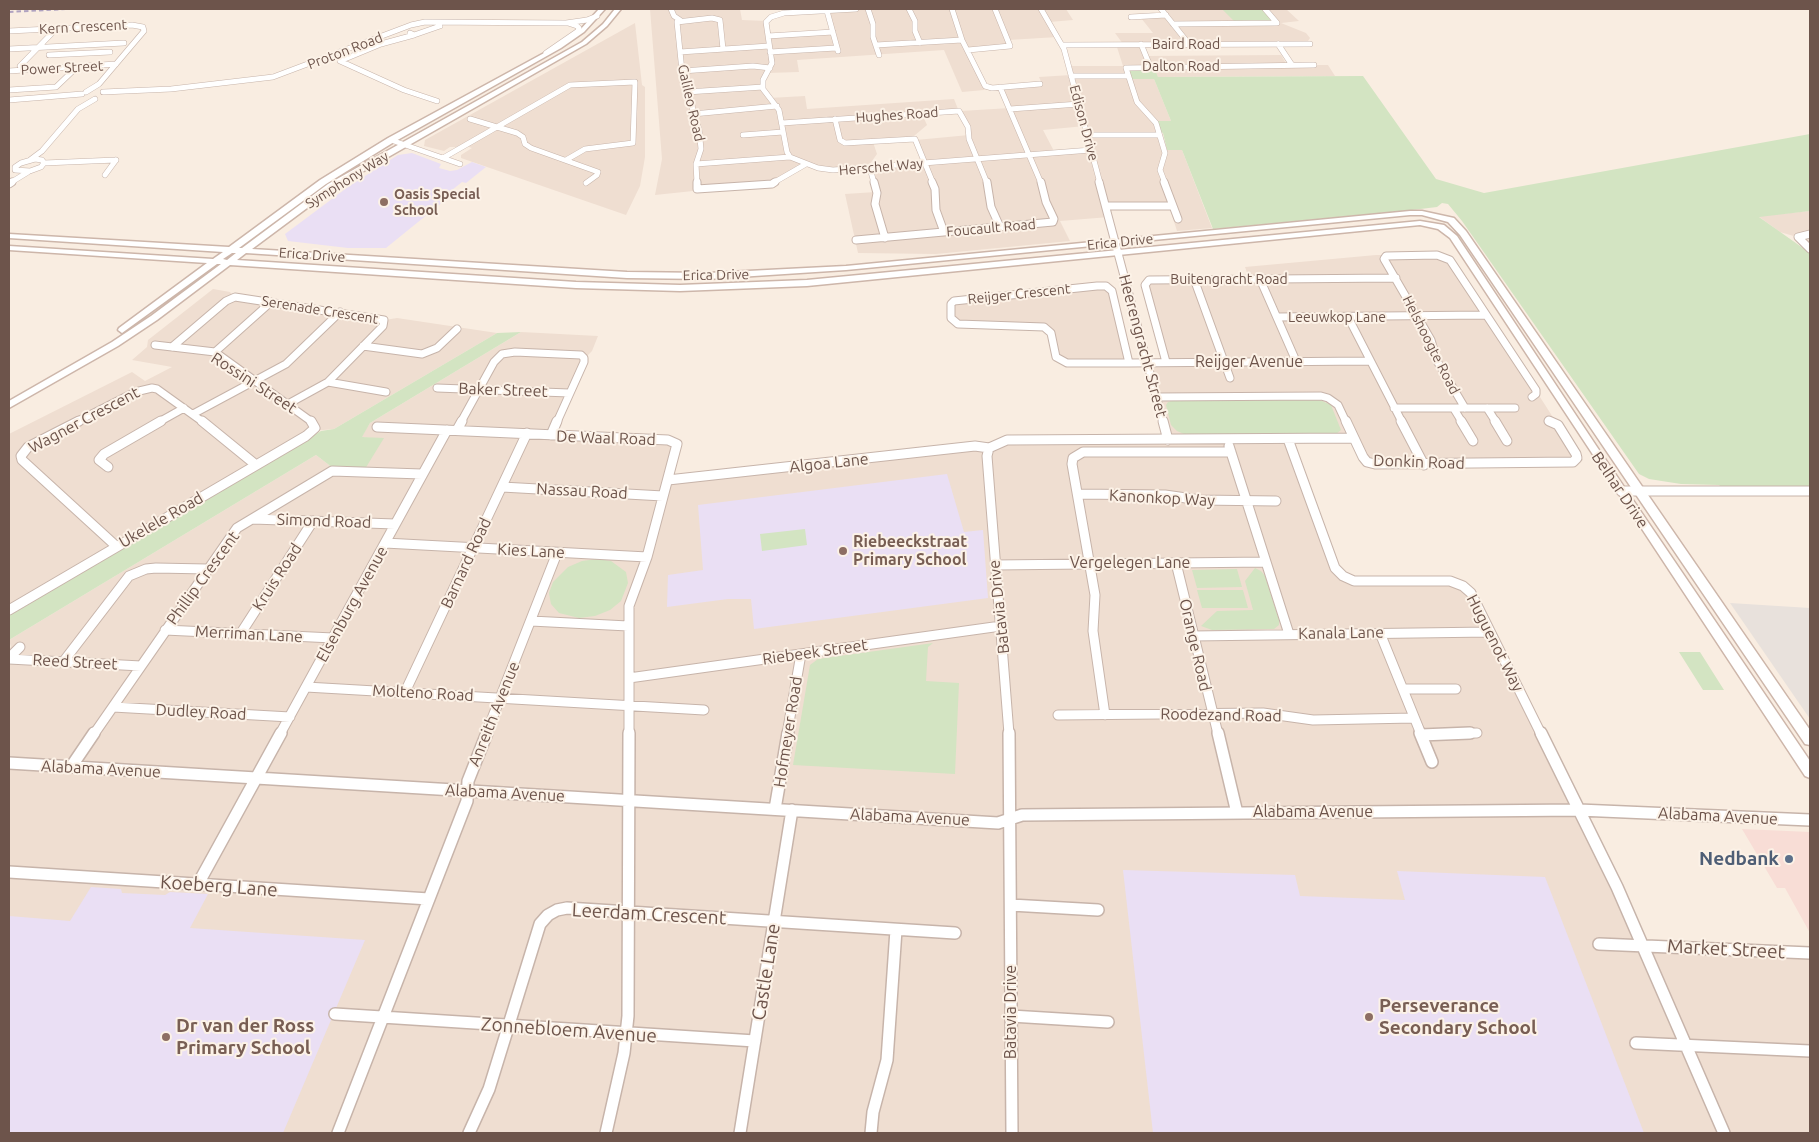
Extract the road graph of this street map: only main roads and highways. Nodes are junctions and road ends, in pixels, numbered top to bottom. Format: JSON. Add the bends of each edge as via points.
{"nodes":[{"id":1,"x":602,"y":9,"type":"edge"},
{"id":2,"x":618,"y":9,"type":"edge"},
{"id":3,"x":1421,"y":218,"type":"junction"},
{"id":4,"x":9,"y":236,"type":"edge"},
{"id":5,"x":9,"y":247,"type":"edge"},
{"id":6,"x":229,"y":250,"type":"junction"},
{"id":7,"x":245,"y":251,"type":"junction"},
{"id":8,"x":216,"y":261,"type":"junction"},
{"id":9,"x":231,"y":262,"type":"junction"},
{"id":10,"x":81,"y":362,"type":"junction"},
{"id":11,"x":9,"y":405,"type":"edge"},
{"id":12,"x":1640,"y":491,"type":"joint"},
{"id":13,"x":1810,"y":740,"type":"edge"},
{"id":14,"x":1810,"y":772,"type":"edge"}],
"edges":[{"from":1,"to":6,"type":"main road","name":"Symphony Way","via":[[568,41],[391,140],[323,182]]},
{"from":2,"to":7,"type":"main road","name":"Symphony Way","via":[[579,47],[331,186]]},
{"from":3,"to":7,"type":"main road","name":"Erica Drive","via":[[820,270],[708,276],[627,275]]},
{"from":3,"to":9,"type":"main road","name":"Erica Drive","via":[[807,283],[680,288],[576,285]]},
{"from":3,"to":12,"type":"main road","name":"Belhar Drive","via":[[1451,220],[1463,233]]},
{"from":3,"to":14,"type":"main road","name":"Belhar Drive","via":[[1453,236]]},
{"from":4,"to":6,"type":"main road","name":"Erica Drive"},
{"from":5,"to":8,"type":"main road","name":"Erica Drive"},
{"from":6,"to":7,"type":"main road","name":"Erica Drive"},
{"from":6,"to":8,"type":"main road","name":"Symphony Way"},
{"from":7,"to":9,"type":"main road","name":"Symphony Way"},
{"from":8,"to":9,"type":"main road","name":"Erica Drive"},
{"from":8,"to":10,"type":"main road","name":"Symphony Way"},
{"from":9,"to":10,"type":"main road","name":"Symphony Way","via":[[154,318]]},
{"from":10,"to":11,"type":"main road","name":"Symphony Way"},
{"from":12,"to":13,"type":"main road","name":"Belhar Drive"}]}
